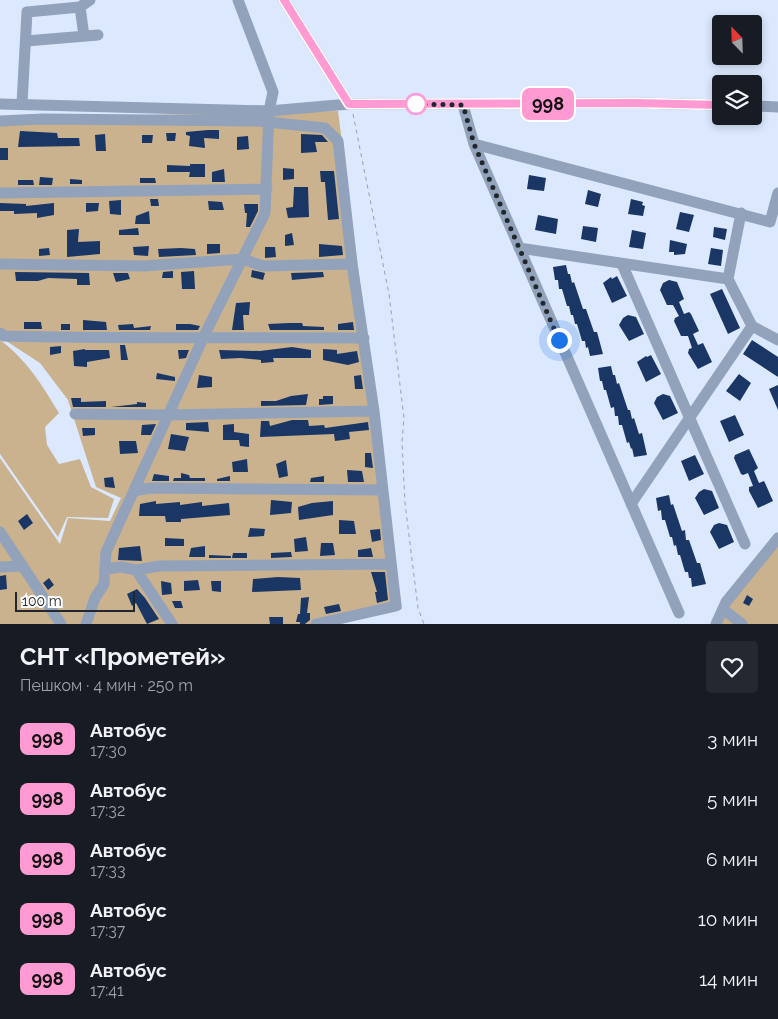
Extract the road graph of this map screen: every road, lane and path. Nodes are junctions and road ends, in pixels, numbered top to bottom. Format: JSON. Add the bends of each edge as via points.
{"nodes":[{"id":1,"x":90,"y":0,"type":"edge"},
{"id":2,"x":238,"y":0,"type":"edge"},
{"id":3,"x":284,"y":0,"type":"edge"},
{"id":4,"x":80,"y":7,"type":"junction"},
{"id":5,"x":98,"y":35,"type":"dead end"},
{"id":6,"x":84,"y":36,"type":"junction"},
{"id":7,"x":26,"y":41,"type":"junction"},
{"id":8,"x":0,"y":104,"type":"edge"},
{"id":9,"x":22,"y":104,"type":"junction"},
{"id":10,"x":349,"y":104,"type":"junction"},
{"id":11,"x":463,"y":105,"type":"junction"},
{"id":12,"x":712,"y":105,"type":"edge"},
{"id":13,"x":762,"y":106,"type":"edge"},
{"id":14,"x":778,"y":107,"type":"edge"},
{"id":15,"x":269,"y":111,"type":"junction"},
{"id":16,"x":0,"y":121,"type":"edge"},
{"id":17,"x":269,"y":123,"type":"junction"},
{"id":18,"x":474,"y":144,"type":"junction"},
{"id":19,"x":267,"y":189,"type":"junction"},
{"id":20,"x":0,"y":192,"type":"edge"},
{"id":21,"x":778,"y":193,"type":"edge"},
{"id":22,"x":740,"y":213,"type":"junction"},
{"id":23,"x":519,"y":248,"type":"junction"},
{"id":24,"x":243,"y":259,"type":"junction"},
{"id":25,"x":0,"y":264,"type":"edge"},
{"id":26,"x":352,"y":264,"type":"junction"},
{"id":27,"x":622,"y":264,"type":"junction"},
{"id":28,"x":728,"y":279,"type":"junction"},
{"id":29,"x":752,"y":326,"type":"junction"},
{"id":30,"x":0,"y":333,"type":"edge"},
{"id":31,"x":204,"y":336,"type":"junction"},
{"id":32,"x":364,"y":338,"type":"junction"},
{"id":33,"x":778,"y":340,"type":"edge"},
{"id":34,"x":374,"y":411,"type":"junction"},
{"id":35,"x":75,"y":414,"type":"dead end"},
{"id":36,"x":168,"y":415,"type":"junction"},
{"id":37,"x":690,"y":418,"type":"junction"},
{"id":38,"x":134,"y":490,"type":"junction"},
{"id":39,"x":383,"y":490,"type":"junction"},
{"id":40,"x":631,"y":504,"type":"junction"},
{"id":41,"x":0,"y":532,"type":"edge"},
{"id":42,"x":745,"y":544,"type":"dead end"},
{"id":43,"x":776,"y":544,"type":"edge"},
{"id":44,"x":390,"y":564,"type":"junction"},
{"id":45,"x":23,"y":566,"type":"junction"},
{"id":46,"x":0,"y":568,"type":"edge"},
{"id":47,"x":106,"y":568,"type":"junction"},
{"id":48,"x":136,"y":570,"type":"junction"},
{"id":49,"x":723,"y":609,"type":"junction"},
{"id":50,"x":679,"y":613,"type":"dead end"},
{"id":51,"x":61,"y":624,"type":"edge"},
{"id":52,"x":86,"y":624,"type":"edge"},
{"id":53,"x":172,"y":624,"type":"edge"},
{"id":54,"x":316,"y":624,"type":"edge"},
{"id":55,"x":424,"y":624,"type":"edge"},
{"id":56,"x":716,"y":624,"type":"edge"},
{"id":57,"x":742,"y":624,"type":"edge"}],
"edges":[{"from":1,"to":4,"type":"street"},
{"from":2,"to":15,"type":"street","via":[[273,92]]},
{"from":3,"to":10,"type":"street"},
{"from":4,"to":6,"type":"street"},
{"from":4,"to":7,"type":"street","via":[[28,12]]},
{"from":5,"to":6,"type":"street"},
{"from":6,"to":7,"type":"street"},
{"from":7,"to":9,"type":"street"},
{"from":8,"to":9,"type":"street"},
{"from":9,"to":15,"type":"street"},
{"from":10,"to":11,"type":"street"},
{"from":10,"to":15,"type":"street"},
{"from":10,"to":55,"type":"path","via":[[356,120],[389,294],[404,418],[405,503],[418,608]]},
{"from":11,"to":12,"type":"street"},
{"from":11,"to":18,"type":"street"},
{"from":13,"to":14,"type":"street"},
{"from":15,"to":17,"type":"street"},
{"from":16,"to":17,"type":"street"},
{"from":17,"to":19,"type":"street"},
{"from":17,"to":26,"type":"street","via":[[326,128],[338,141]]},
{"from":18,"to":22,"type":"street"},
{"from":18,"to":23,"type":"street"},
{"from":19,"to":20,"type":"street"},
{"from":19,"to":24,"type":"street","via":[[265,213]]},
{"from":21,"to":22,"type":"street","via":[[770,222]]},
{"from":22,"to":28,"type":"street"},
{"from":23,"to":27,"type":"street"},
{"from":23,"to":40,"type":"street"},
{"from":24,"to":25,"type":"street","via":[[144,266]]},
{"from":24,"to":26,"type":"street","via":[[263,266]]},
{"from":24,"to":31,"type":"street"},
{"from":26,"to":32,"type":"street"},
{"from":27,"to":28,"type":"street"},
{"from":27,"to":37,"type":"street"},
{"from":28,"to":29,"type":"street"},
{"from":29,"to":33,"type":"street"},
{"from":29,"to":37,"type":"street"},
{"from":30,"to":31,"type":"street","via":[[4,336],[106,339]]},
{"from":31,"to":32,"type":"street"},
{"from":31,"to":36,"type":"street"},
{"from":32,"to":34,"type":"street"},
{"from":34,"to":36,"type":"street"},
{"from":34,"to":39,"type":"street"},
{"from":35,"to":36,"type":"street"},
{"from":36,"to":38,"type":"street"},
{"from":37,"to":40,"type":"street"},
{"from":37,"to":42,"type":"street"},
{"from":38,"to":39,"type":"street"},
{"from":38,"to":47,"type":"street","via":[[106,552]]},
{"from":39,"to":44,"type":"street"},
{"from":40,"to":50,"type":"street"},
{"from":41,"to":45,"type":"street"},
{"from":43,"to":49,"type":"street"},
{"from":44,"to":48,"type":"street","via":[[159,566]]},
{"from":44,"to":54,"type":"street","via":[[396,606]]},
{"from":45,"to":46,"type":"street"},
{"from":45,"to":51,"type":"street"},
{"from":47,"to":48,"type":"street"},
{"from":47,"to":52,"type":"street","via":[[104,584]]},
{"from":48,"to":53,"type":"street"},
{"from":49,"to":56,"type":"street"},
{"from":49,"to":57,"type":"street"}]}
